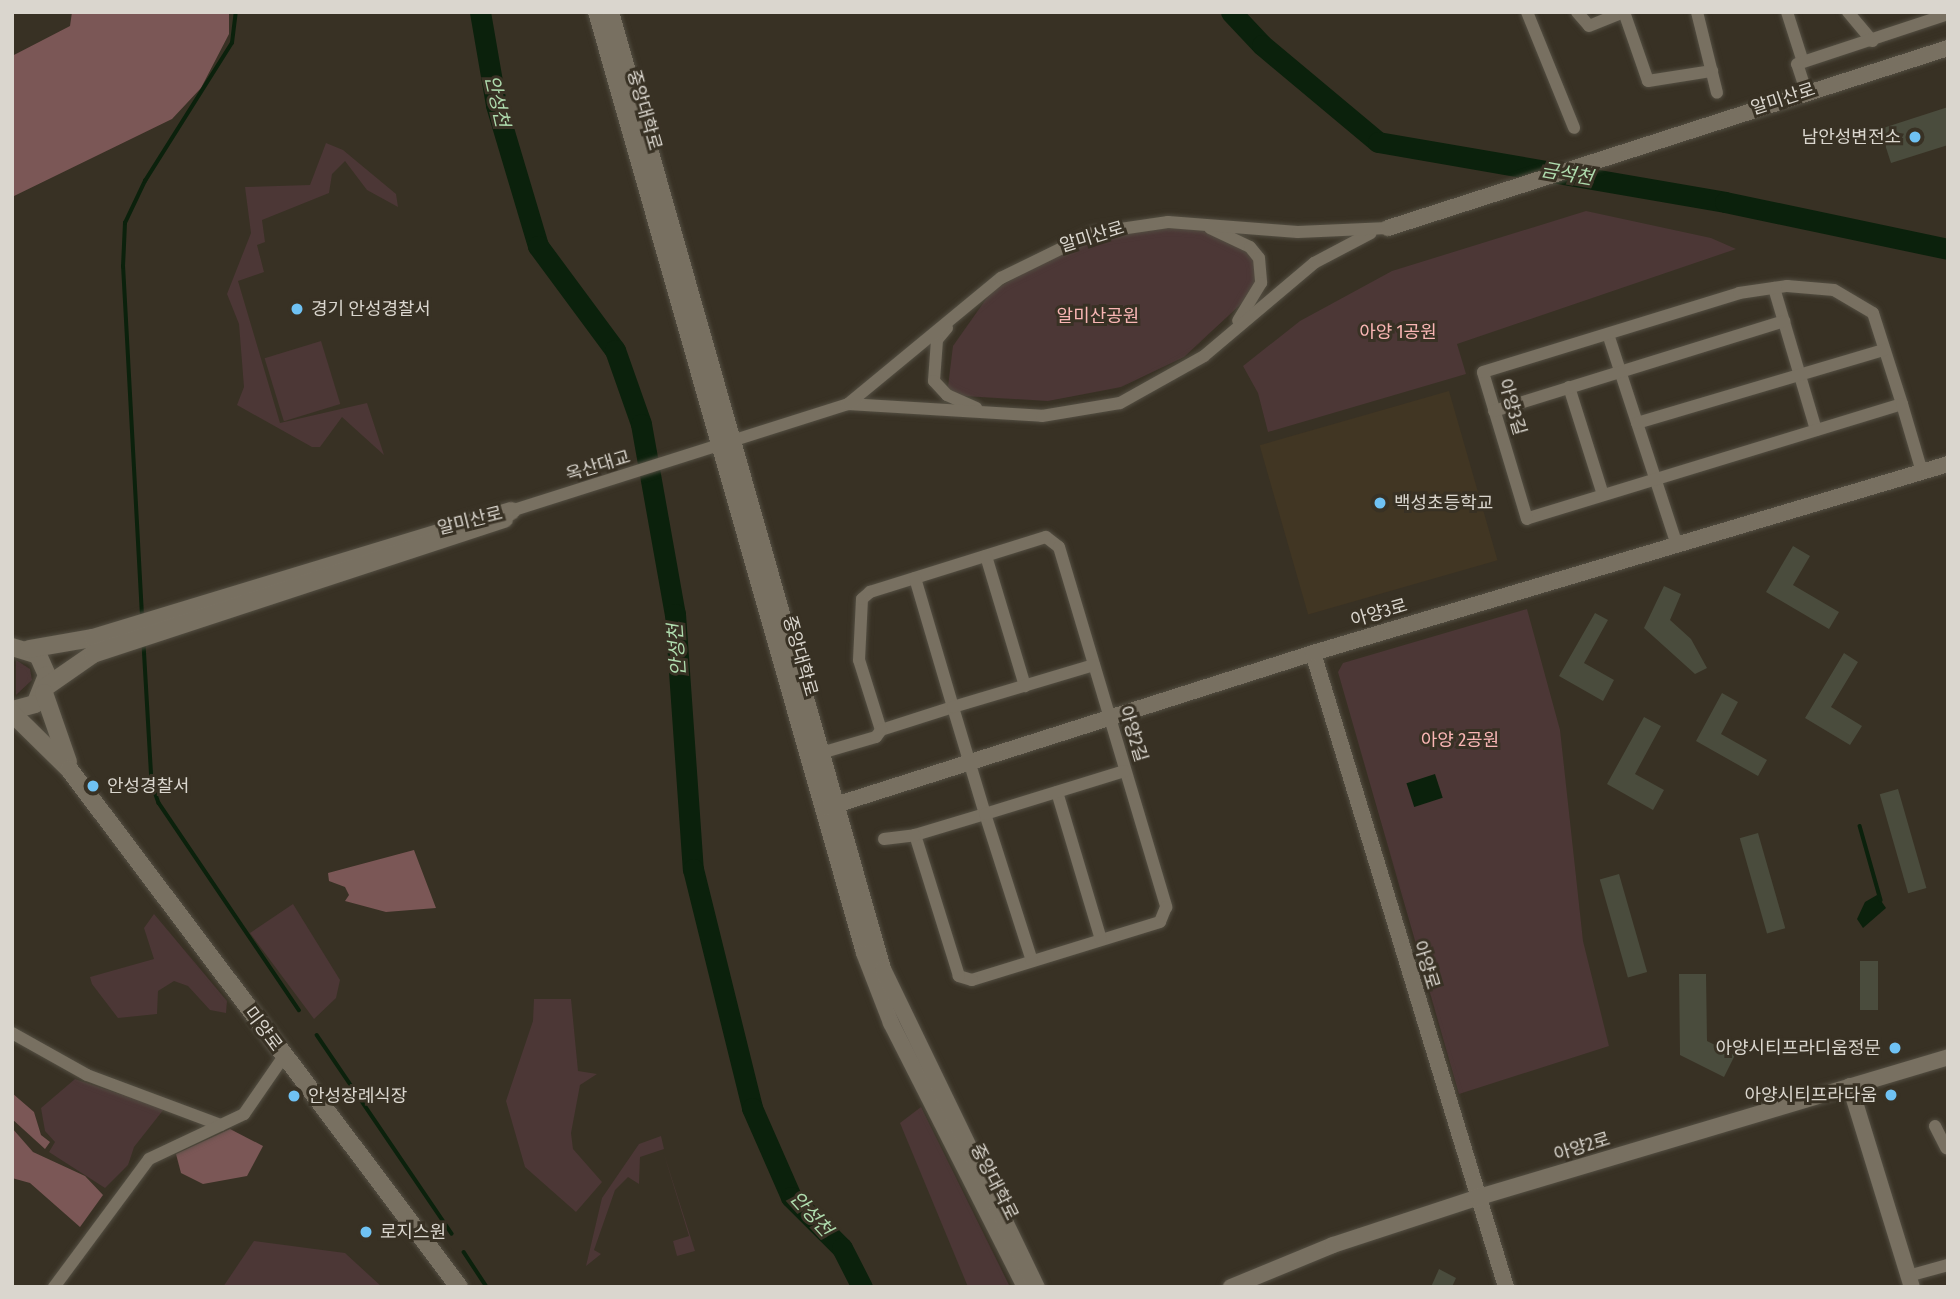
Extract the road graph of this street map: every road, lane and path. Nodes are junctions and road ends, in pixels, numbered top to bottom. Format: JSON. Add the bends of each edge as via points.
{"nodes":[{"id":1,"x":596,"y":12,"type":"edge"},
{"id":2,"x":611,"y":12,"type":"edge"},
{"id":3,"x":1527,"y":12,"type":"edge"},
{"id":4,"x":1577,"y":12,"type":"edge"},
{"id":5,"x":1624,"y":12,"type":"edge"},
{"id":6,"x":1697,"y":12,"type":"edge"},
{"id":7,"x":1787,"y":12,"type":"edge"},
{"id":8,"x":1848,"y":12,"type":"edge"},
{"id":9,"x":1948,"y":14,"type":"edge"},
{"id":10,"x":1872,"y":41,"type":"junction"},
{"id":11,"x":1948,"y":48,"type":"edge"},
{"id":12,"x":1800,"y":63,"type":"junction"},
{"id":13,"x":1712,"y":71,"type":"junction"},
{"id":14,"x":1806,"y":91,"type":"junction"},
{"id":15,"x":1717,"y":93,"type":"dead end"},
{"id":16,"x":1574,"y":128,"type":"dead end"},
{"id":17,"x":1196,"y":223,"type":"junction"},
{"id":18,"x":1388,"y":228,"type":"junction"},
{"id":19,"x":1774,"y":288,"type":"junction"},
{"id":20,"x":979,"y":296,"type":"junction"},
{"id":21,"x":1784,"y":321,"type":"junction"},
{"id":22,"x":1230,"y":333,"type":"junction"},
{"id":23,"x":1608,"y":334,"type":"junction"},
{"id":24,"x":1884,"y":350,"type":"junction"},
{"id":25,"x":1620,"y":371,"type":"junction"},
{"id":26,"x":1800,"y":375,"type":"junction"},
{"id":27,"x":1569,"y":387,"type":"junction"},
{"id":28,"x":848,"y":404,"type":"junction"},
{"id":29,"x":1902,"y":404,"type":"junction"},
{"id":30,"x":1494,"y":411,"type":"junction"},
{"id":31,"x":1021,"y":415,"type":"junction"},
{"id":32,"x":1637,"y":423,"type":"junction"},
{"id":33,"x":1816,"y":430,"type":"junction"},
{"id":34,"x":729,"y":443,"type":"junction"},
{"id":35,"x":695,"y":454,"type":"joint"},
{"id":36,"x":1948,"y":464,"type":"edge"},
{"id":37,"x":1922,"y":472,"type":"junction"},
{"id":38,"x":1655,"y":479,"type":"junction"},
{"id":39,"x":1603,"y":495,"type":"junction"},
{"id":40,"x":511,"y":511,"type":"junction"},
{"id":41,"x":1676,"y":545,"type":"junction"},
{"id":42,"x":986,"y":556,"type":"junction"},
{"id":43,"x":915,"y":578,"type":"junction"},
{"id":44,"x":18,"y":646,"type":"edge"},
{"id":45,"x":1313,"y":653,"type":"junction"},
{"id":46,"x":1094,"y":665,"type":"junction"},
{"id":47,"x":1025,"y":686,"type":"junction"},
{"id":48,"x":46,"y":690,"type":"junction"},
{"id":49,"x":953,"y":707,"type":"junction"},
{"id":50,"x":12,"y":711,"type":"edge"},
{"id":51,"x":1110,"y":717,"type":"junction"},
{"id":52,"x":881,"y":730,"type":"junction"},
{"id":53,"x":821,"y":753,"type":"junction"},
{"id":54,"x":970,"y":761,"type":"junction"},
{"id":55,"x":69,"y":769,"type":"junction"},
{"id":56,"x":1125,"y":771,"type":"junction"},
{"id":57,"x":1057,"y":792,"type":"junction"},
{"id":58,"x":830,"y":806,"type":"junction"},
{"id":59,"x":985,"y":814,"type":"junction"},
{"id":60,"x":915,"y":835,"type":"junction"},
{"id":61,"x":884,"y":839,"type":"dead end"},
{"id":62,"x":1101,"y":940,"type":"junction"},
{"id":63,"x":1032,"y":961,"type":"junction"},
{"id":64,"x":12,"y":1033,"type":"edge"},
{"id":65,"x":284,"y":1056,"type":"junction"},
{"id":66,"x":1948,"y":1057,"type":"edge"},
{"id":67,"x":1850,"y":1086,"type":"junction"},
{"id":68,"x":221,"y":1125,"type":"junction"},
{"id":69,"x":1935,"y":1126,"type":"dead end"},
{"id":70,"x":1947,"y":1149,"type":"edge"},
{"id":71,"x":1476,"y":1198,"type":"junction"},
{"id":72,"x":1948,"y":1265,"type":"edge"},
{"id":73,"x":1910,"y":1282,"type":"edge"},
{"id":74,"x":54,"y":1287,"type":"edge"},
{"id":75,"x":459,"y":1287,"type":"edge"},
{"id":76,"x":1025,"y":1287,"type":"edge"},
{"id":77,"x":1037,"y":1287,"type":"edge"},
{"id":78,"x":1231,"y":1287,"type":"edge"},
{"id":79,"x":1506,"y":1287,"type":"edge"}],
"edges":[{"from":1,"to":34,"type":"street","name":"중앙대학로"},
{"from":2,"to":34,"type":"street","name":"중앙대학로"},
{"from":3,"to":16,"type":"street"},
{"from":4,"to":5,"type":"street","via":[[1589,26]]},
{"from":5,"to":13,"type":"street","via":[[1648,81]]},
{"from":6,"to":13,"type":"street"},
{"from":7,"to":12,"type":"street"},
{"from":8,"to":10,"type":"street"},
{"from":9,"to":10,"type":"street"},
{"from":10,"to":12,"type":"street"},
{"from":11,"to":14,"type":"street","name":"알미산로"},
{"from":12,"to":14,"type":"street"},
{"from":13,"to":15,"type":"street"},
{"from":14,"to":18,"type":"street","name":"알미산로"},
{"from":17,"to":18,"type":"street","name":"알미산로","via":[[1298,232]]},
{"from":17,"to":20,"type":"street","name":"알미산로","via":[[1136,224],[1093,233],[1042,254]]},
{"from":17,"to":22,"type":"street","via":[[1238,240],[1259,258],[1256,297]]},
{"from":18,"to":22,"type":"street","name":"알미산로","via":[[1355,238],[1314,263]]},
{"from":19,"to":21,"type":"street"},
{"from":19,"to":23,"type":"street","name":"아양3길","via":[[1739,293]]},
{"from":19,"to":24,"type":"street","name":"아양3길","via":[[1834,290],[1872,313]]},
{"from":20,"to":28,"type":"street","name":"알미산로"},
{"from":20,"to":31,"type":"street","via":[[937,340],[934,381],[967,407]]},
{"from":21,"to":25,"type":"street"},
{"from":21,"to":26,"type":"street"},
{"from":22,"to":31,"type":"street","name":"알미산로","via":[[1203,356],[1120,403],[1075,414]]},
{"from":23,"to":25,"type":"street"},
{"from":23,"to":30,"type":"street","name":"아양3길","via":[[1483,372]]},
{"from":24,"to":26,"type":"street"},
{"from":24,"to":29,"type":"street","name":"아양3길"},
{"from":25,"to":27,"type":"street"},
{"from":25,"to":32,"type":"street"},
{"from":26,"to":32,"type":"street"},
{"from":26,"to":33,"type":"street"},
{"from":27,"to":30,"type":"street"},
{"from":27,"to":39,"type":"street"},
{"from":28,"to":31,"type":"street","name":"알미산로"},
{"from":28,"to":34,"type":"street","name":"알미산로"},
{"from":29,"to":33,"type":"street","name":"아양3길"},
{"from":29,"to":37,"type":"street","name":"아양3길"},
{"from":30,"to":39,"type":"street","name":"아양3길","via":[[1527,519]]},
{"from":32,"to":38,"type":"street"},
{"from":33,"to":38,"type":"street","name":"아양3길"},
{"from":34,"to":35,"type":"street","name":"알미산로"},
{"from":34,"to":53,"type":"street","name":"중앙대학로"},
{"from":34,"to":58,"type":"street","name":"중앙대학로"},
{"from":35,"to":40,"type":"street","name":"옥산대교"},
{"from":36,"to":37,"type":"street","name":"아양3로"},
{"from":37,"to":41,"type":"street","name":"아양3로"},
{"from":38,"to":39,"type":"street","name":"아양3길"},
{"from":38,"to":41,"type":"street"},
{"from":40,"to":44,"type":"main road","name":"알미산로","via":[[93,638]]},
{"from":40,"to":48,"type":"main road","name":"알미산로","via":[[500,522],[93,654]]},
{"from":41,"to":45,"type":"street","name":"아양3로"},
{"from":42,"to":43,"type":"street","name":"아양2길"},
{"from":42,"to":46,"type":"street","name":"아양2길","via":[[1046,537],[1059,547]]},
{"from":42,"to":47,"type":"street"},
{"from":43,"to":49,"type":"street"},
{"from":43,"to":52,"type":"street","name":"아양2길","via":[[862,599],[859,660]]},
{"from":44,"to":48,"type":"main road","name":"미양로","via":[[44,664]]},
{"from":45,"to":51,"type":"street","name":"아양3로"},
{"from":45,"to":71,"type":"street","name":"아양로"},
{"from":46,"to":47,"type":"street"},
{"from":46,"to":51,"type":"street","name":"아양2길"},
{"from":47,"to":49,"type":"street"},
{"from":48,"to":50,"type":"main road","name":"알미산로","via":[[35,704]]},
{"from":48,"to":55,"type":"main road","name":"미양로"},
{"from":49,"to":52,"type":"street"},
{"from":49,"to":54,"type":"street"},
{"from":50,"to":55,"type":"main road","name":"미양로"},
{"from":51,"to":54,"type":"street","name":"아양3로"},
{"from":51,"to":56,"type":"street","name":"아양2길"},
{"from":52,"to":53,"type":"street","via":[[876,737]]},
{"from":53,"to":58,"type":"street","name":"중앙대학로"},
{"from":54,"to":58,"type":"street","name":"아양3로"},
{"from":54,"to":59,"type":"street"},
{"from":55,"to":65,"type":"main road","name":"미양로"},
{"from":56,"to":57,"type":"street"},
{"from":56,"to":62,"type":"street","name":"아양2길","via":[[1166,907],[1160,922]]},
{"from":57,"to":59,"type":"street"},
{"from":57,"to":62,"type":"street"},
{"from":58,"to":76,"type":"street","name":"중앙대학로","via":[[864,953],[891,1023]]},
{"from":58,"to":77,"type":"street","name":"중앙대학로","via":[[883,969]]},
{"from":59,"to":60,"type":"street"},
{"from":59,"to":63,"type":"street"},
{"from":60,"to":61,"type":"street"},
{"from":60,"to":63,"type":"street","name":"아양2길","via":[[959,976],[972,980]]},
{"from":62,"to":63,"type":"street","name":"아양2길"},
{"from":64,"to":68,"type":"street","via":[[87,1074]]},
{"from":65,"to":68,"type":"street","via":[[244,1114]]},
{"from":65,"to":75,"type":"main road","name":"미양로"},
{"from":66,"to":67,"type":"street","name":"아양2로"},
{"from":67,"to":71,"type":"street","name":"아양2로"},
{"from":67,"to":73,"type":"street"},
{"from":68,"to":74,"type":"street","via":[[149,1160]]},
{"from":69,"to":70,"type":"street"},
{"from":71,"to":78,"type":"street","name":"아양2로","via":[[1333,1245]]},
{"from":71,"to":79,"type":"street","name":"아양로"},
{"from":72,"to":73,"type":"street"}]}
